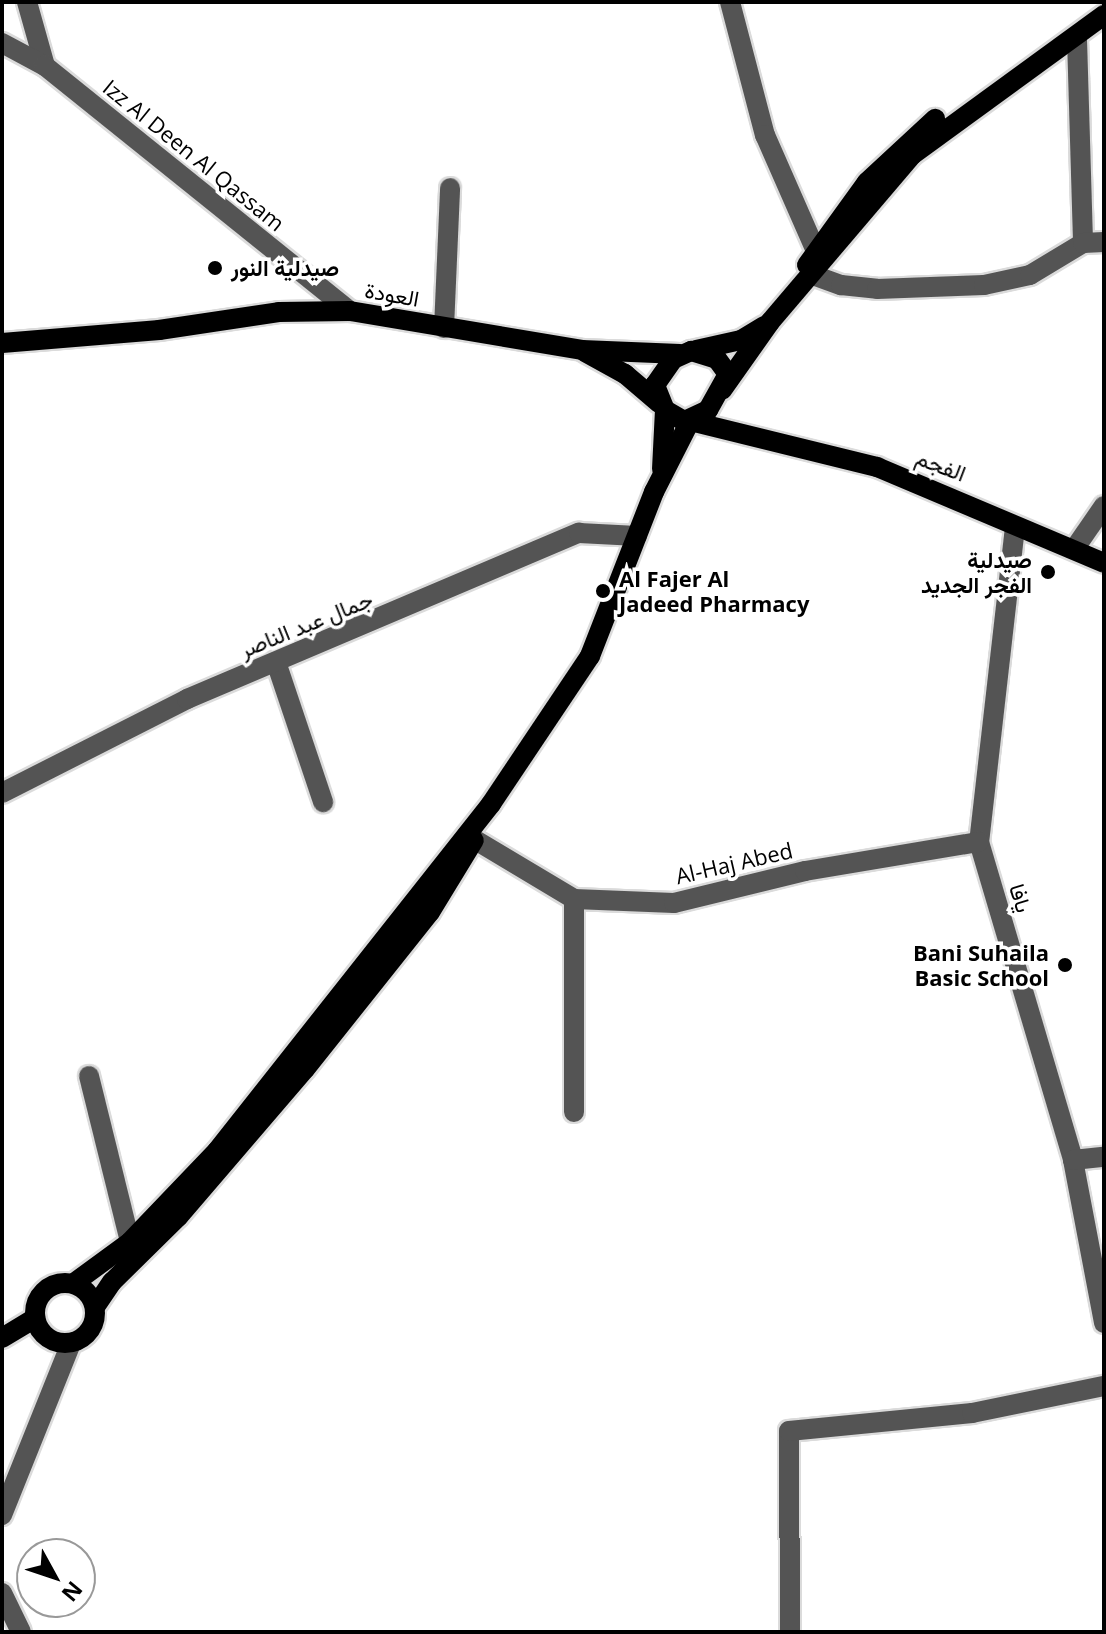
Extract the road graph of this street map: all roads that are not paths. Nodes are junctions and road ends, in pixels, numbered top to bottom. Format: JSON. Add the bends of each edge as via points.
{"nodes":[{"id":1,"x":27,"y":2,"type":"edge"},
{"id":2,"x":730,"y":2,"type":"edge"},
{"id":3,"x":1100,"y":2,"type":"edge"},
{"id":4,"x":1104,"y":15,"type":"edge"},
{"id":5,"x":1077,"y":39,"type":"junction"},
{"id":6,"x":2,"y":43,"type":"edge"},
{"id":7,"x":45,"y":66,"type":"junction"},
{"id":8,"x":450,"y":188,"type":"dead end"},
{"id":9,"x":1104,"y":242,"type":"edge"},
{"id":10,"x":1083,"y":243,"type":"junction"},
{"id":11,"x":815,"y":249,"type":"junction"},
{"id":12,"x":807,"y":281,"type":"junction"},
{"id":13,"x":350,"y":311,"type":"junction"},
{"id":14,"x":770,"y":322,"type":"junction"},
{"id":15,"x":444,"y":328,"type":"junction"},
{"id":16,"x":2,"y":343,"type":"edge"},
{"id":17,"x":582,"y":350,"type":"junction"},
{"id":18,"x":686,"y":353,"type":"junction"},
{"id":19,"x":721,"y":392,"type":"junction"},
{"id":20,"x":662,"y":407,"type":"junction"},
{"id":21,"x":690,"y":421,"type":"junction"},
{"id":22,"x":753,"y":434,"type":"junction"},
{"id":23,"x":662,"y":473,"type":"junction"},
{"id":24,"x":1104,"y":506,"type":"edge"},
{"id":25,"x":1015,"y":527,"type":"junction"},
{"id":26,"x":637,"y":536,"type":"junction"},
{"id":27,"x":1075,"y":548,"type":"junction"},
{"id":28,"x":1104,"y":563,"type":"edge"},
{"id":29,"x":276,"y":662,"type":"junction"},
{"id":30,"x":2,"y":793,"type":"edge"},
{"id":31,"x":323,"y":802,"type":"dead end"},
{"id":32,"x":471,"y":836,"type":"junction"},
{"id":33,"x":979,"y":842,"type":"junction"},
{"id":34,"x":574,"y":899,"type":"junction"},
{"id":35,"x":89,"y":1076,"type":"dead end"},
{"id":36,"x":574,"y":1112,"type":"dead end"},
{"id":37,"x":1104,"y":1157,"type":"edge"},
{"id":38,"x":1073,"y":1160,"type":"junction"},
{"id":39,"x":130,"y":1242,"type":"junction"},
{"id":40,"x":1098,"y":1260,"type":"edge"},
{"id":41,"x":74,"y":1283,"type":"junction"},
{"id":42,"x":95,"y":1307,"type":"junction"},
{"id":43,"x":35,"y":1318,"type":"junction"},
{"id":44,"x":1104,"y":1323,"type":"edge"},
{"id":45,"x":2,"y":1338,"type":"edge"},
{"id":46,"x":71,"y":1343,"type":"junction"},
{"id":47,"x":1104,"y":1386,"type":"edge"},
{"id":48,"x":2,"y":1515,"type":"edge"},
{"id":49,"x":2,"y":1593,"type":"edge"},
{"id":50,"x":21,"y":1632,"type":"edge"},
{"id":51,"x":790,"y":1632,"type":"edge"}],
"edges":[{"from":1,"to":7,"type":"street"},
{"from":2,"to":11,"type":"street","via":[[765,135]]},
{"from":3,"to":11,"type":"main road","via":[[911,137]]},
{"from":4,"to":5,"type":"main road"},
{"from":5,"to":10,"type":"street"},
{"from":5,"to":12,"type":"main road","via":[[954,120],[912,155]]},
{"from":6,"to":7,"type":"street","name":"Izz Al Deen Al Qassam"},
{"from":7,"to":13,"type":"street","name":"Izz Al Deen Al Qassam"},
{"from":8,"to":15,"type":"street"},
{"from":9,"to":10,"type":"street"},
{"from":10,"to":12,"type":"street","via":[[1030,275],[984,285],[877,289]]},
{"from":11,"to":12,"type":"main road"},
{"from":12,"to":14,"type":"main road"},
{"from":13,"to":15,"type":"main road","name":"العودة"},
{"from":13,"to":16,"type":"main road","name":"العودة","via":[[279,312],[159,330]]},
{"from":14,"to":18,"type":"main road","via":[[741,340]]},
{"from":14,"to":19,"type":"main road"},
{"from":15,"to":17,"type":"main road","name":"العودة"},
{"from":17,"to":18,"type":"main road","name":"العودة"},
{"from":17,"to":20,"type":"main road","name":"العودة","via":[[625,374]]},
{"from":18,"to":19,"type":"main road","via":[[726,367]]},
{"from":18,"to":20,"type":"main road","via":[[658,377],[654,394]]},
{"from":19,"to":21,"type":"main road"},
{"from":19,"to":22,"type":"main road","name":"الفجم","via":[[723,412]]},
{"from":20,"to":21,"type":"main road"},
{"from":20,"to":23,"type":"main road"},
{"from":21,"to":22,"type":"main road","name":"الفجم"},
{"from":21,"to":23,"type":"main road"},
{"from":22,"to":25,"type":"main road","name":"الفجم","via":[[914,480]]},
{"from":23,"to":26,"type":"main road"},
{"from":24,"to":27,"type":"street"},
{"from":25,"to":27,"type":"main road","name":"الفجم"},
{"from":25,"to":33,"type":"street","name":"يافا"},
{"from":26,"to":29,"type":"street","name":"جمال عبد الناصر","via":[[579,533]]},
{"from":26,"to":32,"type":"main road","via":[[590,656]]},
{"from":27,"to":28,"type":"main road","name":"الفجم"},
{"from":29,"to":30,"type":"street","name":"جمال عبد الناصر","via":[[187,699]]},
{"from":29,"to":31,"type":"street"},
{"from":32,"to":34,"type":"street","name":"Al-Haj Abed"},
{"from":32,"to":39,"type":"main road","via":[[217,1151]]},
{"from":32,"to":42,"type":"main road","via":[[430,912],[305,1069]]},
{"from":33,"to":34,"type":"street","name":"Al-Haj Abed","via":[[805,871],[674,903]]},
{"from":33,"to":38,"type":"street","name":"يافا"},
{"from":34,"to":36,"type":"street"},
{"from":35,"to":39,"type":"street"},
{"from":37,"to":38,"type":"street"},
{"from":38,"to":40,"type":"street","name":"يافا"},
{"from":39,"to":41,"type":"main road"},
{"from":40,"to":44,"type":"street","name":"يافا"},
{"from":41,"to":42,"type":"main road","via":[[89,1293]]},
{"from":41,"to":43,"type":"main road","via":[[48,1288],[36,1303]]},
{"from":42,"to":46,"type":"main road","via":[[92,1329]]},
{"from":43,"to":45,"type":"main road"},
{"from":43,"to":46,"type":"main road","via":[[48,1338]]},
{"from":46,"to":48,"type":"street"},
{"from":47,"to":51,"type":"street","via":[[972,1413],[789,1431]]},
{"from":49,"to":50,"type":"street"}]}
